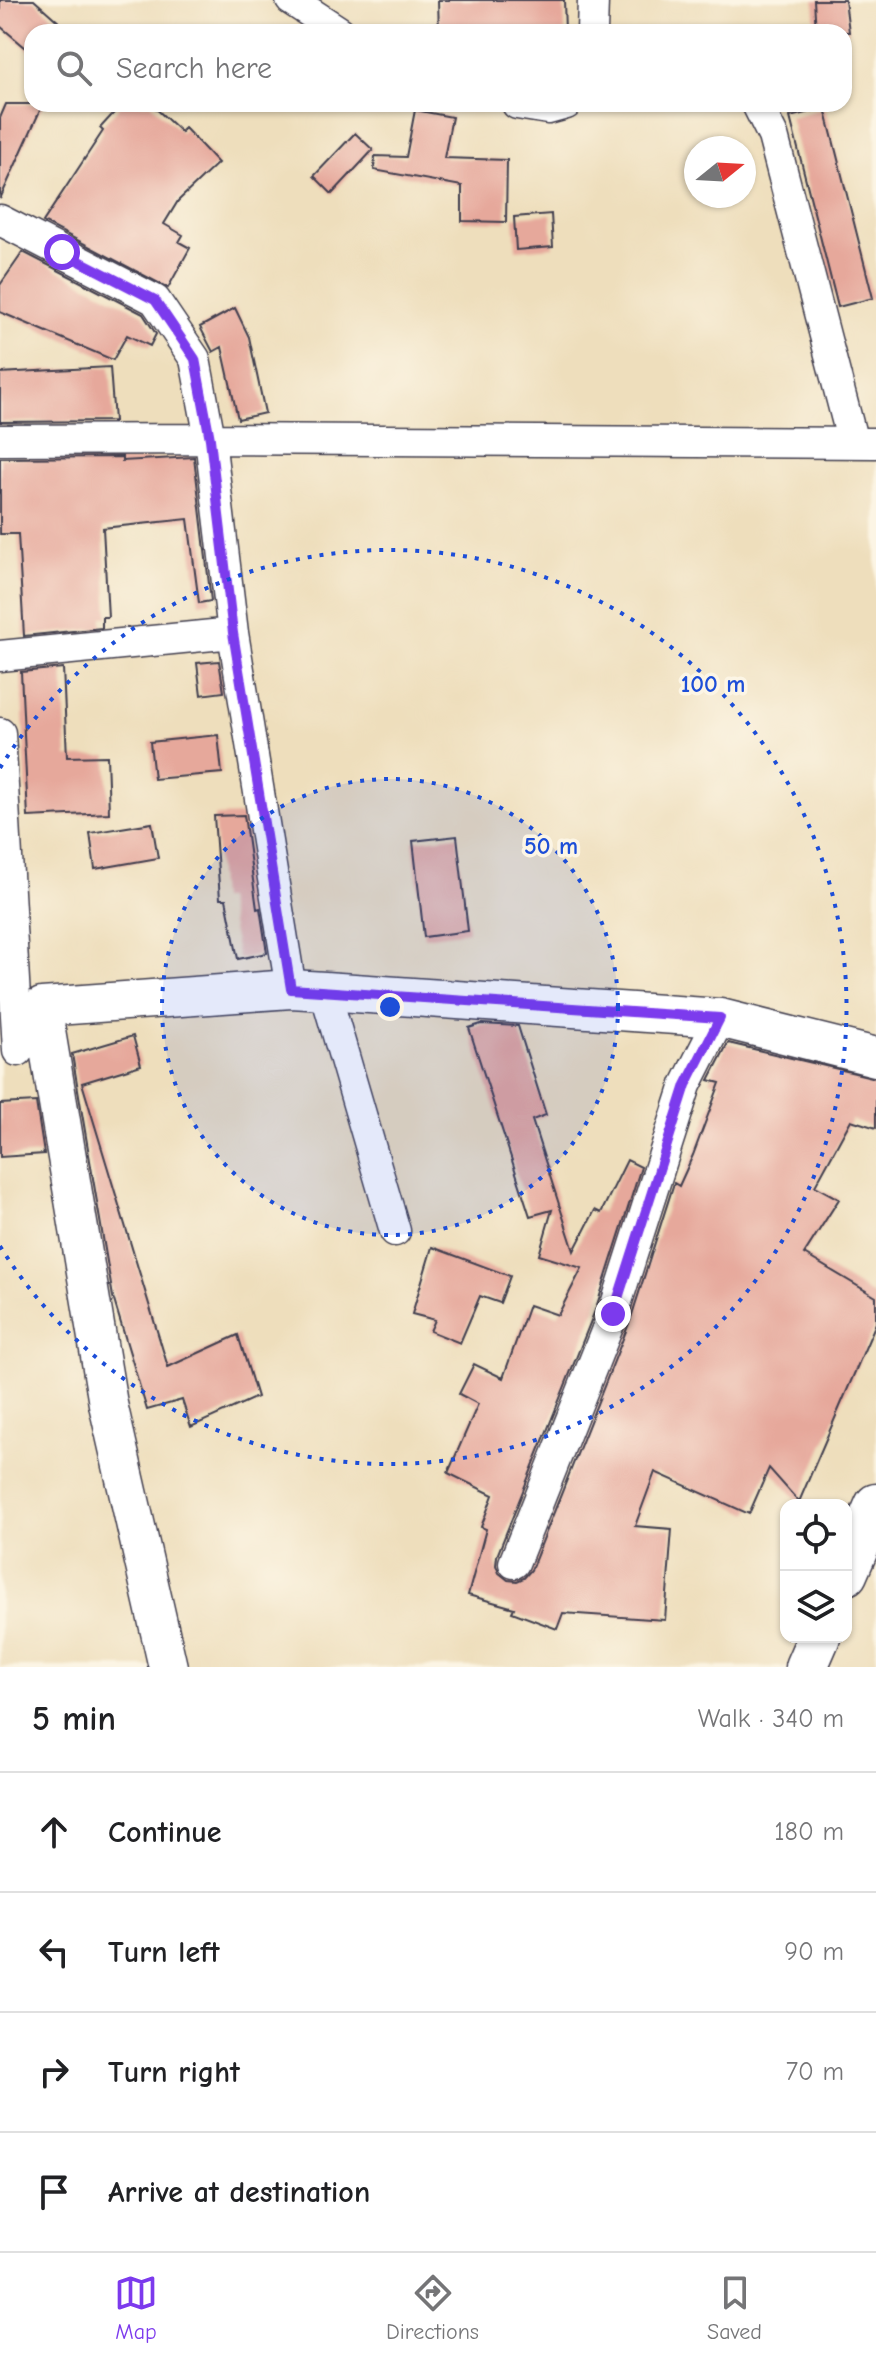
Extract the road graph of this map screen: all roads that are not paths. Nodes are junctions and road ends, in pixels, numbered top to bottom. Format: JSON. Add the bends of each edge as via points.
{"nodes":[{"id":1,"x":291,"y":0,"type":"edge"},
{"id":2,"x":593,"y":0,"type":"edge"},
{"id":3,"x":328,"y":24,"type":"edge"},
{"id":4,"x":592,"y":24,"type":"edge"},
{"id":5,"x":761,"y":112,"type":"edge"},
{"id":6,"x":0,"y":220,"type":"edge"},
{"id":7,"x":210,"y":439,"type":"junction"},
{"id":8,"x":0,"y":440,"type":"edge"},
{"id":9,"x":865,"y":443,"type":"edge"},
{"id":10,"x":233,"y":633,"type":"junction"},
{"id":11,"x":0,"y":656,"type":"edge"},
{"id":12,"x":0,"y":733,"type":"edge"},
{"id":13,"x":308,"y":990,"type":"junction"},
{"id":14,"x":720,"y":1018,"type":"junction"},
{"id":15,"x":23,"y":1051,"type":"edge"},
{"id":16,"x":876,"y":1057,"type":"edge"},
{"id":17,"x":395,"y":1231,"type":"dead end"},
{"id":18,"x":876,"y":1505,"type":"edge"},
{"id":19,"x":514,"y":1563,"type":"dead end"},
{"id":20,"x":847,"y":1571,"type":"edge"},
{"id":21,"x":816,"y":1643,"type":"edge"},
{"id":22,"x":168,"y":1667,"type":"edge"},
{"id":23,"x":806,"y":1667,"type":"edge"}],
"edges":[{"from":1,"to":3,"type":"street"},
{"from":2,"to":4,"type":"street"},
{"from":5,"to":9,"type":"street","via":[[773,136]]},
{"from":6,"to":7,"type":"street","via":[[155,300],[195,359]]},
{"from":7,"to":8,"type":"street"},
{"from":7,"to":9,"type":"street"},
{"from":7,"to":10,"type":"street"},
{"from":10,"to":11,"type":"street"},
{"from":10,"to":13,"type":"street"},
{"from":12,"to":15,"type":"street"},
{"from":13,"to":14,"type":"street"},
{"from":13,"to":15,"type":"street","via":[[42,1007]]},
{"from":13,"to":17,"type":"street"},
{"from":14,"to":16,"type":"street"},
{"from":14,"to":19,"type":"street","via":[[686,1085],[613,1314]]},
{"from":15,"to":22,"type":"street"},
{"from":18,"to":20,"type":"main road"},
{"from":21,"to":23,"type":"main road"}]}
